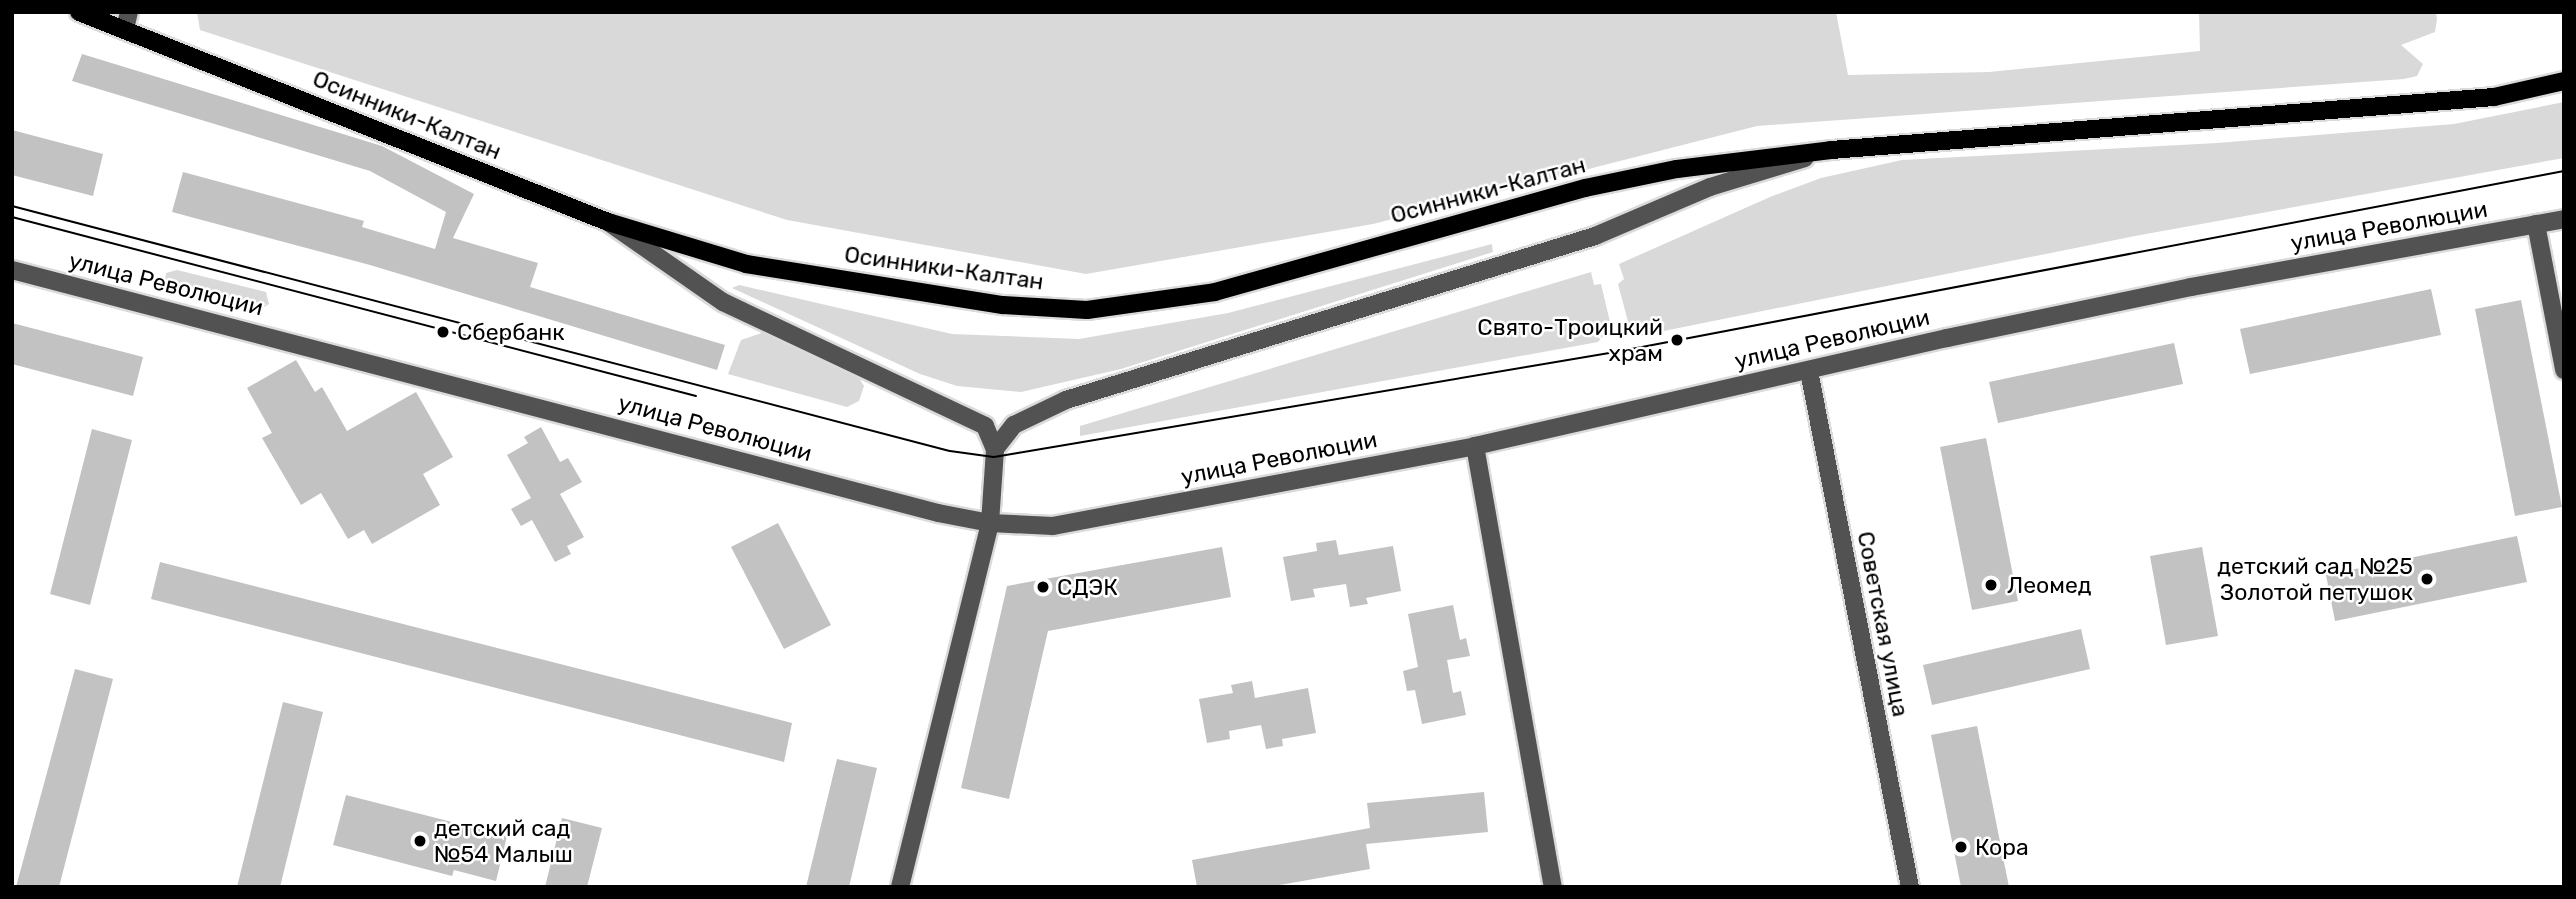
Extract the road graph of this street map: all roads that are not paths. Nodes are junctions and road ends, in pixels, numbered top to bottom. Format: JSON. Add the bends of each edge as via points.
{"nodes":[{"id":1,"x":79,"y":12,"type":"edge"},
{"id":2,"x":127,"y":20,"type":"edge"},
{"id":3,"x":2564,"y":81,"type":"edge"},
{"id":4,"x":1830,"y":150,"type":"junction"},
{"id":5,"x":2564,"y":219,"type":"edge"},
{"id":6,"x":608,"y":222,"type":"junction"},
{"id":7,"x":2536,"y":224,"type":"junction"},
{"id":8,"x":12,"y":270,"type":"edge"},
{"id":9,"x":2564,"y":370,"type":"edge"},
{"id":10,"x":1809,"y":371,"type":"junction"},
{"id":11,"x":1475,"y":446,"type":"junction"},
{"id":12,"x":995,"y":449,"type":"junction"},
{"id":13,"x":990,"y":523,"type":"junction"},
{"id":14,"x":900,"y":887,"type":"edge"},
{"id":15,"x":1553,"y":887,"type":"edge"},
{"id":16,"x":1910,"y":887,"type":"edge"}],
"edges":[{"from":1,"to":2,"type":"main road","name":"Осинники-Калтан"},
{"from":2,"to":6,"type":"main road","name":"Осинники-Калтан"},
{"from":3,"to":4,"type":"main road","name":"Осинники-Калтан","via":[[2494,97]]},
{"from":4,"to":6,"type":"main road","name":"Осинники-Калтан","via":[[1677,169],[1585,188],[1215,292],[1087,310],[1003,305],[746,264]]},
{"from":4,"to":12,"type":"street","via":[[1710,187],[1595,236],[1066,400],[1014,425]]},
{"from":5,"to":7,"type":"street","name":"улица Революции"},
{"from":6,"to":12,"type":"street","via":[[723,302],[985,426],[995,440]]},
{"from":7,"to":9,"type":"street"},
{"from":7,"to":10,"type":"street","name":"улица Революции","via":[[2164,293]]},
{"from":8,"to":13,"type":"street","name":"улица Революции"},
{"from":10,"to":11,"type":"street","name":"улица Революции"},
{"from":10,"to":16,"type":"street","name":"Советская улица"},
{"from":11,"to":13,"type":"street","name":"улица Революции","via":[[1054,526]]},
{"from":11,"to":15,"type":"street"},
{"from":12,"to":13,"type":"street"},
{"from":13,"to":14,"type":"street"}]}
